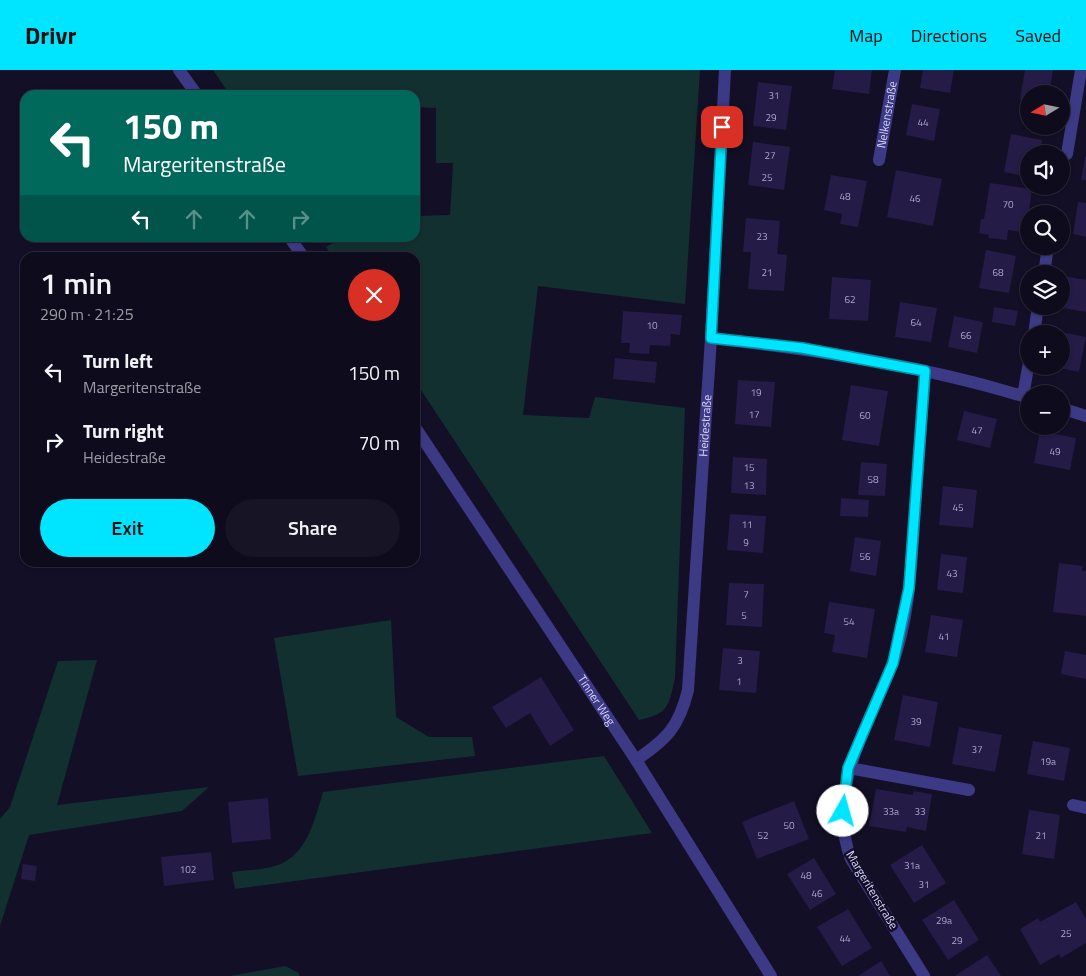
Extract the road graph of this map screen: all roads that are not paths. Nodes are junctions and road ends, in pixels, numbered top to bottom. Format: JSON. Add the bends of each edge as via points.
{"nodes":[{"id":1,"x":180,"y":70,"type":"edge"},
{"id":2,"x":725,"y":70,"type":"edge"},
{"id":3,"x":895,"y":70,"type":"edge"},
{"id":4,"x":1081,"y":70,"type":"edge"},
{"id":5,"x":194,"y":90,"type":"edge"},
{"id":6,"x":1068,"y":145,"type":"edge"},
{"id":7,"x":879,"y":160,"type":"dead end"},
{"id":8,"x":711,"y":338,"type":"junction"},
{"id":9,"x":925,"y":371,"type":"junction"},
{"id":10,"x":1020,"y":395,"type":"edge"},
{"id":11,"x":1070,"y":411,"type":"edge"},
{"id":12,"x":1086,"y":416,"type":"edge"},
{"id":13,"x":420,"y":435,"type":"edge"},
{"id":14,"x":636,"y":760,"type":"junction"},
{"id":15,"x":848,"y":768,"type":"junction"},
{"id":16,"x":969,"y":790,"type":"dead end"},
{"id":17,"x":1073,"y":805,"type":"dead end"},
{"id":18,"x":1086,"y":808,"type":"edge"},
{"id":19,"x":771,"y":976,"type":"edge"},
{"id":20,"x":924,"y":976,"type":"edge"}],
"edges":[{"from":1,"to":5,"type":"street"},
{"from":2,"to":8,"type":"street","name":"Heidestraße"},
{"from":3,"to":7,"type":"street","name":"Nelkenstraße"},
{"from":4,"to":6,"type":"street"},
{"from":8,"to":9,"type":"street","via":[[802,348]]},
{"from":8,"to":14,"type":"street","name":"Heidestraße","via":[[688,690],[682,714],[671,732]]},
{"from":9,"to":10,"type":"street"},
{"from":9,"to":15,"type":"street","name":"Margeritenstraße","via":[[909,588],[893,663]]},
{"from":11,"to":12,"type":"street"},
{"from":13,"to":14,"type":"street","name":"Tinner Weg"},
{"from":14,"to":19,"type":"street","name":"Tinner Weg"},
{"from":15,"to":16,"type":"street"},
{"from":15,"to":20,"type":"street","name":"Margeritenstraße","via":[[843,839],[851,859]]},
{"from":17,"to":18,"type":"street"}]}
